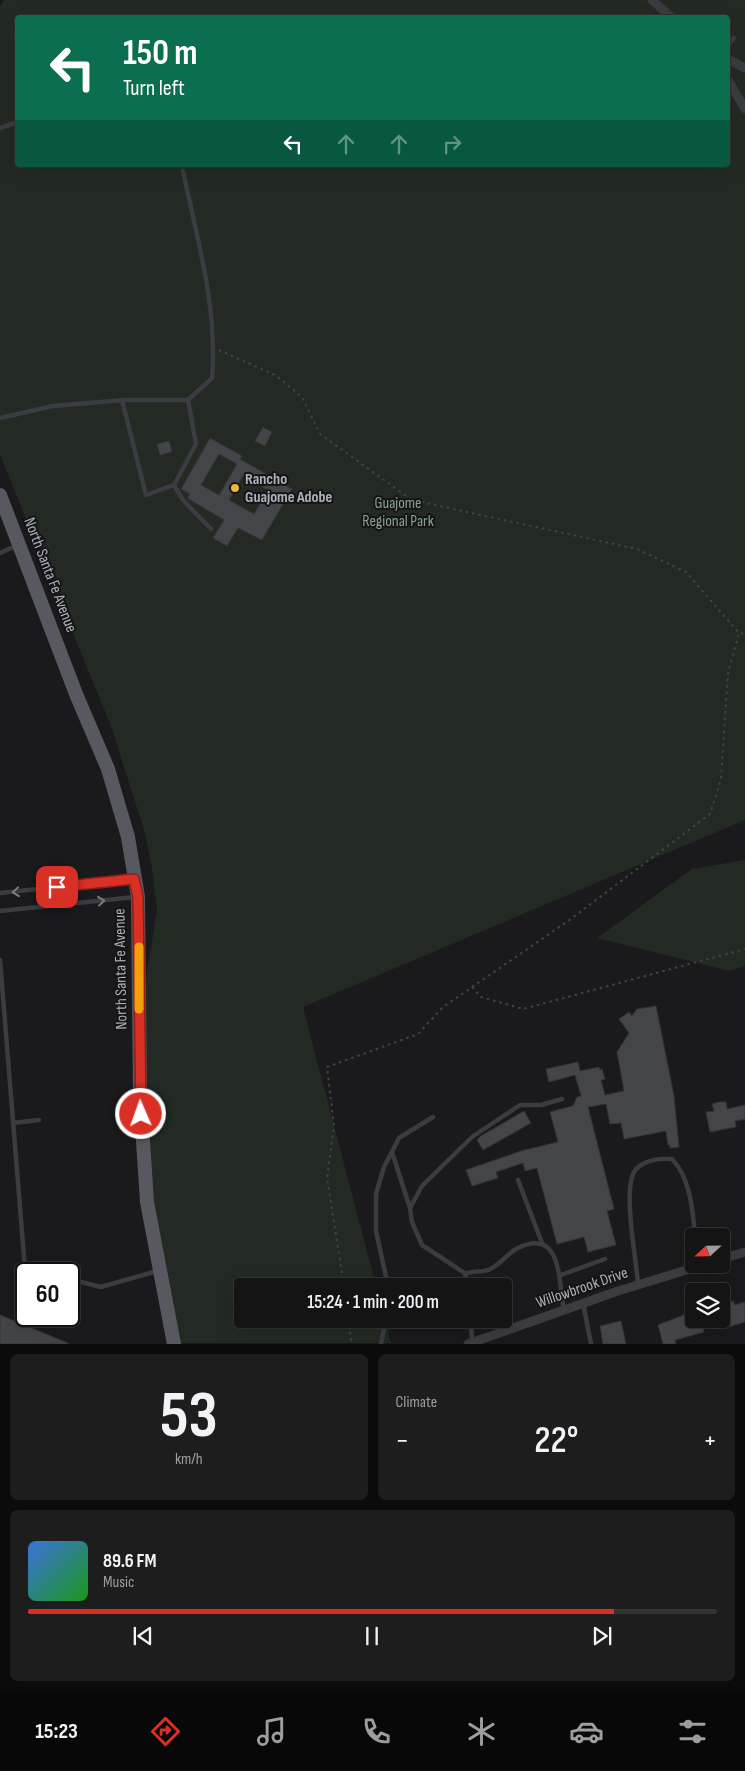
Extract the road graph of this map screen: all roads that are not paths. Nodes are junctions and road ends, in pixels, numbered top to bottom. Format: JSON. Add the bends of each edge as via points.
{"nodes":[{"id":1,"x":652,"y":0,"type":"edge"},
{"id":2,"x":669,"y":15,"type":"edge"},
{"id":3,"x":734,"y":38,"type":"dead end"},
{"id":4,"x":730,"y":43,"type":"edge"},
{"id":5,"x":730,"y":60,"type":"edge"},
{"id":6,"x":745,"y":68,"type":"edge"},
{"id":7,"x":730,"y":83,"type":"edge"},
{"id":8,"x":745,"y":109,"type":"edge"},
{"id":9,"x":15,"y":123,"type":"edge"},
{"id":10,"x":0,"y":128,"type":"edge"},
{"id":11,"x":183,"y":171,"type":"dead end"},
{"id":12,"x":122,"y":400,"type":"junction"},
{"id":13,"x":188,"y":400,"type":"junction"},
{"id":14,"x":0,"y":418,"type":"edge"},
{"id":15,"x":174,"y":485,"type":"junction"},
{"id":16,"x":0,"y":495,"type":"edge"},
{"id":17,"x":211,"y":529,"type":"dead end"},
{"id":18,"x":19,"y":544,"type":"junction"},
{"id":19,"x":0,"y":553,"type":"edge"},
{"id":20,"x":134,"y":879,"type":"junction"},
{"id":21,"x":0,"y":893,"type":"edge"},
{"id":22,"x":138,"y":897,"type":"junction"},
{"id":23,"x":0,"y":911,"type":"edge"},
{"id":24,"x":0,"y":960,"type":"edge"},
{"id":25,"x":0,"y":1040,"type":"edge"},
{"id":26,"x":6,"y":1040,"type":"junction"},
{"id":27,"x":562,"y":1099,"type":"dead end"},
{"id":28,"x":433,"y":1117,"type":"dead end"},
{"id":29,"x":39,"y":1120,"type":"dead end"},
{"id":30,"x":13,"y":1123,"type":"junction"},
{"id":31,"x":392,"y":1152,"type":"junction"},
{"id":32,"x":518,"y":1180,"type":"dead end"},
{"id":33,"x":410,"y":1208,"type":"junction"},
{"id":34,"x":694,"y":1228,"type":"edge"},
{"id":35,"x":542,"y":1243,"type":"junction"},
{"id":36,"x":745,"y":1252,"type":"edge"},
{"id":37,"x":730,"y":1256,"type":"edge"},
{"id":38,"x":605,"y":1259,"type":"dead end"},
{"id":39,"x":24,"y":1262,"type":"edge"},
{"id":40,"x":685,"y":1269,"type":"edge"},
{"id":41,"x":161,"y":1270,"type":"junction"},
{"id":42,"x":466,"y":1274,"type":"junction"},
{"id":43,"x":561,"y":1275,"type":"junction"},
{"id":44,"x":386,"y":1278,"type":"edge"},
{"id":45,"x":465,"y":1278,"type":"edge"},
{"id":46,"x":80,"y":1282,"type":"edge"},
{"id":47,"x":638,"y":1285,"type":"junction"},
{"id":48,"x":583,"y":1303,"type":"junction"},
{"id":49,"x":564,"y":1310,"type":"junction"},
{"id":50,"x":384,"y":1328,"type":"edge"},
{"id":51,"x":471,"y":1328,"type":"edge"},
{"id":52,"x":470,"y":1343,"type":"edge"},
{"id":53,"x":174,"y":1344,"type":"edge"},
{"id":54,"x":381,"y":1344,"type":"edge"},
{"id":55,"x":590,"y":1344,"type":"edge"}],
"edges":[{"from":1,"to":2,"type":"street"},
{"from":3,"to":4,"type":"lane"},
{"from":5,"to":6,"type":"street"},
{"from":7,"to":8,"type":"street"},
{"from":9,"to":10,"type":"lane"},
{"from":11,"to":13,"type":"lane","via":[[215,348],[212,378]]},
{"from":12,"to":13,"type":"lane"},
{"from":12,"to":14,"type":"lane","via":[[53,406]]},
{"from":12,"to":15,"type":"lane","via":[[146,495]]},
{"from":13,"to":15,"type":"lane","via":[[196,444]]},
{"from":15,"to":17,"type":"lane","via":[[183,500]]},
{"from":16,"to":18,"type":"main road","name":"North Santa Fe Avenue"},
{"from":18,"to":19,"type":"lane"},
{"from":18,"to":20,"type":"main road","name":"North Santa Fe Avenue","via":[[108,769],[128,837]]},
{"from":20,"to":21,"type":"lane","one_way":true},
{"from":20,"to":22,"type":"main road","name":"North Santa Fe Avenue"},
{"from":23,"to":22,"type":"lane","one_way":true},
{"from":22,"to":41,"type":"main road","name":"North Santa Fe Avenue","via":[[140,1096],[147,1202]]},
{"from":24,"to":26,"type":"lane"},
{"from":25,"to":26,"type":"lane"},
{"from":26,"to":30,"type":"lane"},
{"from":27,"to":33,"type":"lane","via":[[520,1105],[472,1137],[422,1186]]},
{"from":28,"to":31,"type":"lane","via":[[399,1138]]},
{"from":29,"to":30,"type":"lane"},
{"from":30,"to":39,"type":"lane"},
{"from":31,"to":33,"type":"lane"},
{"from":31,"to":44,"type":"lane","via":[[376,1194],[376,1231]]},
{"from":32,"to":35,"type":"lane"},
{"from":33,"to":42,"type":"lane","via":[[412,1222],[422,1244],[438,1258]]},
{"from":34,"to":47,"type":"lane","via":[[680,1167],[672,1159],[647,1161],[635,1170],[630,1188]]},
{"from":35,"to":42,"type":"lane","via":[[515,1250],[487,1270]]},
{"from":35,"to":43,"type":"lane","via":[[550,1248]]},
{"from":36,"to":37,"type":"street"},
{"from":38,"to":43,"type":"lane"},
{"from":40,"to":47,"type":"street","name":"Willowbrook Drive"},
{"from":41,"to":46,"type":"lane","via":[[101,1287]]},
{"from":41,"to":53,"type":"main road","name":"North Santa Fe Avenue"},
{"from":42,"to":45,"type":"lane"},
{"from":43,"to":49,"type":"lane"},
{"from":47,"to":48,"type":"street","name":"Willowbrook Drive"},
{"from":48,"to":49,"type":"street","name":"Willowbrook Drive"},
{"from":48,"to":55,"type":"lane"},
{"from":49,"to":52,"type":"street","name":"Willowbrook Drive"},
{"from":50,"to":54,"type":"lane"},
{"from":51,"to":52,"type":"lane"}]}
